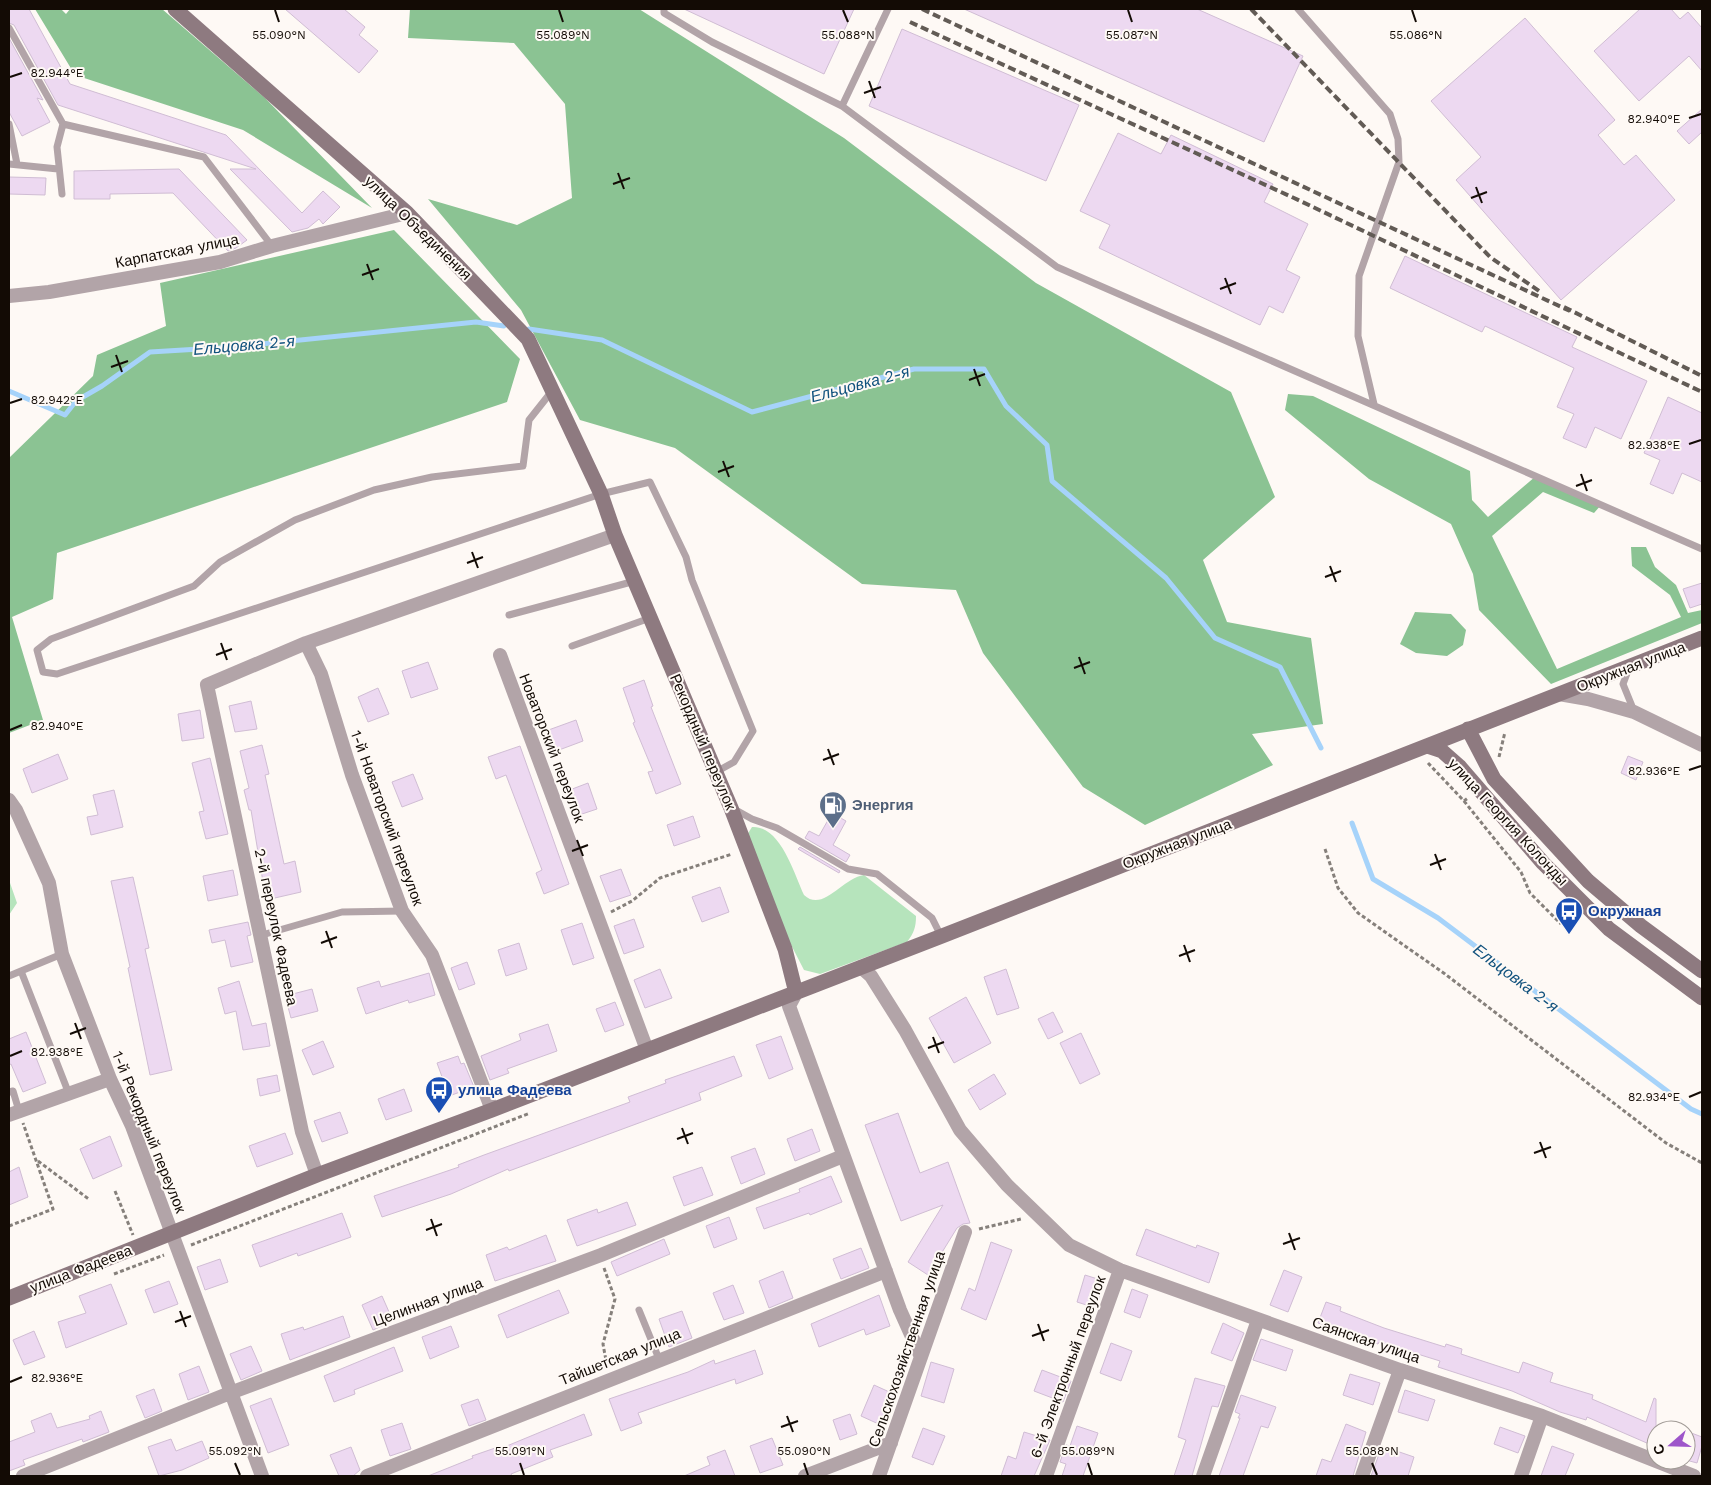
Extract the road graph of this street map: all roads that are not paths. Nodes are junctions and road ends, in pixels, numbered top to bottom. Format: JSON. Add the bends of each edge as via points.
{"nodes":[{"id":1,"x":175,"y":9,"type":"edge"},
{"id":2,"x":664,"y":9,"type":"edge"},
{"id":3,"x":888,"y":9,"type":"edge"},
{"id":4,"x":1298,"y":9,"type":"edge"},
{"id":5,"x":9,"y":28,"type":"edge"},
{"id":6,"x":842,"y":106,"type":"junction"},
{"id":7,"x":9,"y":124,"type":"edge"},
{"id":8,"x":63,"y":124,"type":"junction"},
{"id":9,"x":13,"y":164,"type":"edge"},
{"id":10,"x":58,"y":169,"type":"junction"},
{"id":11,"x":62,"y":194,"type":"dead end"},
{"id":12,"x":407,"y":213,"type":"junction"},
{"id":13,"x":272,"y":246,"type":"junction"},
{"id":14,"x":9,"y":296,"type":"edge"},
{"id":15,"x":552,"y":391,"type":"junction"},
{"id":16,"x":1374,"y":404,"type":"junction"},
{"id":17,"x":601,"y":494,"type":"junction"},
{"id":18,"x":615,"y":535,"type":"junction"},
{"id":19,"x":1702,"y":549,"type":"edge"},
{"id":20,"x":635,"y":581,"type":"junction"},
{"id":21,"x":509,"y":615,"type":"dead end"},
{"id":22,"x":650,"y":618,"type":"junction"},
{"id":23,"x":1702,"y":638,"type":"edge"},
{"id":24,"x":306,"y":643,"type":"junction"},
{"id":25,"x":572,"y":646,"type":"dead end"},
{"id":26,"x":500,"y":655,"type":"dead end"},
{"id":27,"x":1629,"y":667,"type":"junction"},
{"id":28,"x":1559,"y":694,"type":"junction"},
{"id":29,"x":1634,"y":712,"type":"junction"},
{"id":30,"x":1468,"y":729,"type":"junction"},
{"id":31,"x":1702,"y":745,"type":"edge"},
{"id":32,"x":1427,"y":746,"type":"junction"},
{"id":33,"x":716,"y":772,"type":"junction"},
{"id":34,"x":9,"y":800,"type":"edge"},
{"id":35,"x":731,"y":808,"type":"junction"},
{"id":36,"x":402,"y":911,"type":"junction"},
{"id":37,"x":262,"y":935,"type":"junction"},
{"id":38,"x":942,"y":936,"type":"junction"},
{"id":39,"x":62,"y":954,"type":"junction"},
{"id":40,"x":861,"y":967,"type":"junction"},
{"id":41,"x":21,"y":971,"type":"junction"},
{"id":42,"x":1702,"y":971,"type":"edge"},
{"id":43,"x":9,"y":976,"type":"edge"},
{"id":44,"x":796,"y":993,"type":"junction"},
{"id":45,"x":1702,"y":998,"type":"edge"},
{"id":46,"x":647,"y":1050,"type":"junction"},
{"id":47,"x":110,"y":1079,"type":"junction"},
{"id":48,"x":9,"y":1092,"type":"edge"},
{"id":49,"x":69,"y":1094,"type":"junction"},
{"id":50,"x":492,"y":1110,"type":"junction"},
{"id":51,"x":14,"y":1113,"type":"edge"},
{"id":52,"x":842,"y":1156,"type":"junction"},
{"id":53,"x":317,"y":1175,"type":"junction"},
{"id":54,"x":965,"y":1232,"type":"road end"},
{"id":55,"x":172,"y":1233,"type":"junction"},
{"id":56,"x":1120,"y":1270,"type":"junction"},
{"id":57,"x":886,"y":1271,"type":"junction"},
{"id":58,"x":9,"y":1298,"type":"edge"},
{"id":59,"x":640,"y":1310,"type":"dead end"},
{"id":60,"x":1258,"y":1320,"type":"junction"},
{"id":61,"x":921,"y":1357,"type":"junction"},
{"id":62,"x":660,"y":1359,"type":"junction"},
{"id":63,"x":1400,"y":1370,"type":"junction"},
{"id":64,"x":230,"y":1393,"type":"junction"},
{"id":65,"x":1542,"y":1416,"type":"junction"},
{"id":66,"x":891,"y":1443,"type":"junction"},
{"id":67,"x":1687,"y":1475,"type":"edge"},
{"id":68,"x":23,"y":1476,"type":"edge"},
{"id":69,"x":262,"y":1476,"type":"edge"},
{"id":70,"x":368,"y":1476,"type":"edge"},
{"id":71,"x":805,"y":1476,"type":"edge"},
{"id":72,"x":880,"y":1476,"type":"edge"},
{"id":73,"x":1046,"y":1476,"type":"edge"},
{"id":74,"x":1203,"y":1476,"type":"edge"},
{"id":75,"x":1362,"y":1476,"type":"edge"},
{"id":76,"x":1521,"y":1476,"type":"edge"}],
"edges":[{"from":1,"to":12,"type":"main road","name":"улица Объединения"},
{"from":2,"to":6,"type":"lane","via":[[664,13],[712,42]]},
{"from":3,"to":6,"type":"lane"},
{"from":4,"to":16,"type":"lane","via":[[1390,114],[1398,139],[1397,170],[1359,276],[1358,336]]},
{"from":5,"to":8,"type":"lane"},
{"from":6,"to":16,"type":"lane","via":[[1057,267]]},
{"from":7,"to":9,"type":"lane"},
{"from":8,"to":10,"type":"lane","via":[[57,147]]},
{"from":8,"to":13,"type":"lane","via":[[204,156]]},
{"from":9,"to":10,"type":"lane"},
{"from":10,"to":11,"type":"lane"},
{"from":12,"to":13,"type":"street","name":"Карпатская улица"},
{"from":12,"to":15,"type":"main road","name":"улица Объединения","via":[[528,339]]},
{"from":13,"to":14,"type":"street","name":"Карпатская улица","via":[[220,262]]},
{"from":15,"to":17,"type":"main road","name":"улица Объединения"},
{"from":15,"to":17,"type":"lane","via":[[529,420],[523,466],[432,477],[374,490],[295,520],[220,562],[194,586],[51,639],[37,650],[43,672],[57,674]]},
{"from":16,"to":19,"type":"lane"},
{"from":17,"to":18,"type":"main road","name":"Рекордный переулок"},
{"from":17,"to":33,"type":"lane","via":[[650,482],[686,556],[692,580],[753,731],[734,762]]},
{"from":18,"to":20,"type":"main road","name":"Рекордный переулок"},
{"from":18,"to":24,"type":"street"},
{"from":20,"to":21,"type":"lane"},
{"from":20,"to":22,"type":"main road","name":"Рекордный переулок"},
{"from":22,"to":25,"type":"lane"},
{"from":22,"to":33,"type":"main road","name":"Рекордный переулок"},
{"from":23,"to":27,"type":"main road","name":"Окружная улица"},
{"from":24,"to":36,"type":"street","name":"1-й Новаторский переулок","via":[[321,674],[352,775]]},
{"from":24,"to":37,"type":"street","name":"2-й переулок Фадеева","via":[[208,684]]},
{"from":26,"to":46,"type":"street","name":"Новаторский переулок"},
{"from":27,"to":28,"type":"main road","name":"Окружная улица"},
{"from":27,"to":29,"type":"lane","via":[[1623,684]]},
{"from":28,"to":29,"type":"street","name":"Окружная улица"},
{"from":28,"to":30,"type":"main road","name":"Окружная улица"},
{"from":29,"to":31,"type":"street","name":"Окружная улица"},
{"from":30,"to":32,"type":"main road","name":"Окружная улица"},
{"from":30,"to":42,"type":"main road","name":"улица Георгия Колонды","via":[[1494,779],[1588,881]]},
{"from":32,"to":38,"type":"main road","name":"Окружная улица"},
{"from":32,"to":45,"type":"main road","name":"улица Георгия Колонды","via":[[1442,751],[1459,766],[1543,863],[1609,929]]},
{"from":33,"to":35,"type":"main road","name":"Рекордный переулок"},
{"from":34,"to":39,"type":"street","name":"1-й Рекордный переулок","via":[[49,883]]},
{"from":35,"to":38,"type":"lane","via":[[778,828],[848,869],[877,874],[932,918]]},
{"from":35,"to":44,"type":"main road","name":"Рекордный переулок","via":[[785,949]]},
{"from":36,"to":37,"type":"lane","via":[[342,912]]},
{"from":36,"to":50,"type":"street","name":"1-й Новаторский переулок","via":[[432,956]]},
{"from":37,"to":53,"type":"street","name":"2-й переулок Фадеева","via":[[302,1132]]},
{"from":38,"to":40,"type":"main road","name":"Окружная улица"},
{"from":39,"to":41,"type":"lane"},
{"from":39,"to":47,"type":"street","name":"1-й Рекордный переулок"},
{"from":40,"to":44,"type":"main road","name":"Окружная улица"},
{"from":40,"to":56,"type":"street","name":"Саянская улица","via":[[871,976],[905,1030],[960,1130],[1007,1185],[1069,1245]]},
{"from":41,"to":43,"type":"lane"},
{"from":41,"to":49,"type":"lane"},
{"from":44,"to":46,"type":"main road","name":"улица Фадеева"},
{"from":44,"to":52,"type":"street","via":[[789,1006]]},
{"from":46,"to":50,"type":"main road","name":"улица Фадеева"},
{"from":47,"to":49,"type":"street"},
{"from":47,"to":55,"type":"street","name":"1-й Рекордный переулок","via":[[132,1126]]},
{"from":48,"to":51,"type":"lane","via":[[13,1091]]},
{"from":49,"to":51,"type":"street"},
{"from":50,"to":53,"type":"main road","name":"улица Фадеева"},
{"from":52,"to":57,"type":"street"},
{"from":52,"to":64,"type":"street","name":"Целинная улица","via":[[601,1256]]},
{"from":53,"to":55,"type":"main road","name":"улица Фадеева"},
{"from":54,"to":61,"type":"street","name":"Сельскохозяйственная улица"},
{"from":55,"to":58,"type":"main road","name":"улица Фадеева"},
{"from":55,"to":64,"type":"street","name":"1-й Рекордный переулок"},
{"from":56,"to":60,"type":"street","name":"Саянская улица"},
{"from":56,"to":73,"type":"street","name":"6-й Электронный переулок"},
{"from":57,"to":61,"type":"street"},
{"from":57,"to":62,"type":"street","name":"Тайшетская улица"},
{"from":59,"to":62,"type":"lane"},
{"from":60,"to":63,"type":"street","name":"Саянская улица"},
{"from":60,"to":74,"type":"street"},
{"from":61,"to":66,"type":"street","name":"Сельскохозяйственная улица"},
{"from":62,"to":70,"type":"street","name":"Тайшетская улица"},
{"from":63,"to":65,"type":"street","name":"Саянская улица"},
{"from":63,"to":75,"type":"street"},
{"from":64,"to":68,"type":"street","name":"Целинная улица"},
{"from":64,"to":69,"type":"street","name":"1-й Рекордный переулок"},
{"from":65,"to":67,"type":"street","name":"Саянская улица"},
{"from":65,"to":76,"type":"street"},
{"from":66,"to":71,"type":"street"},
{"from":66,"to":72,"type":"street","name":"Сельскохозяйственная улица"}]}
